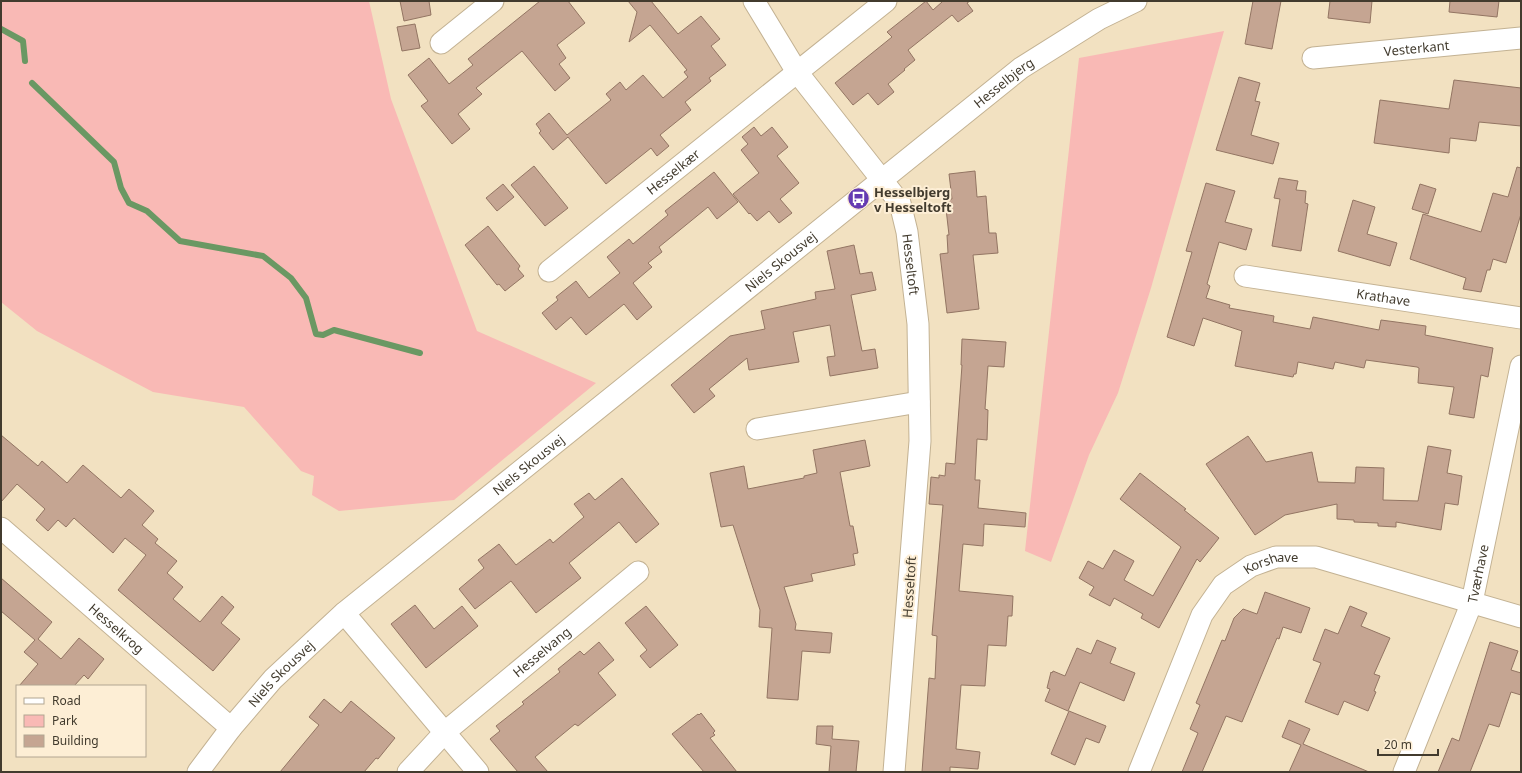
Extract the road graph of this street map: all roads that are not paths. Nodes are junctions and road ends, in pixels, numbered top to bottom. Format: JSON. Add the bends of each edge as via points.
{"nodes":[{"id":1,"x":493,"y":1,"type":"edge"},
{"id":2,"x":754,"y":1,"type":"edge"},
{"id":3,"x":886,"y":1,"type":"edge"},
{"id":4,"x":1136,"y":1,"type":"edge"},
{"id":5,"x":1521,"y":38,"type":"edge"},
{"id":6,"x":441,"y":43,"type":"dead end"},
{"id":7,"x":1312,"y":58,"type":"dead end"},
{"id":8,"x":797,"y":72,"type":"junction"},
{"id":9,"x":882,"y":181,"type":"junction"},
{"id":10,"x":549,"y":271,"type":"dead end"},
{"id":11,"x":1245,"y":276,"type":"dead end"},
{"id":12,"x":1521,"y":318,"type":"edge"},
{"id":13,"x":1521,"y":366,"type":"edge"},
{"id":14,"x":919,"y":402,"type":"junction"},
{"id":15,"x":757,"y":429,"type":"dead end"},
{"id":16,"x":1,"y":528,"type":"edge"},
{"id":17,"x":638,"y":572,"type":"dead end"},
{"id":18,"x":1472,"y":602,"type":"junction"},
{"id":19,"x":344,"y":613,"type":"junction"},
{"id":20,"x":1521,"y":617,"type":"edge"},
{"id":21,"x":231,"y":728,"type":"junction"},
{"id":22,"x":446,"y":732,"type":"junction"},
{"id":23,"x":198,"y":772,"type":"edge"},
{"id":24,"x":408,"y":772,"type":"edge"},
{"id":25,"x":478,"y":772,"type":"edge"},
{"id":26,"x":894,"y":772,"type":"edge"},
{"id":27,"x":1139,"y":772,"type":"edge"},
{"id":28,"x":1404,"y":772,"type":"edge"}],
"edges":[{"from":1,"to":6,"type":"street"},
{"from":2,"to":8,"type":"street"},
{"from":3,"to":8,"type":"street","name":"Hesselkær"},
{"from":4,"to":9,"type":"street","name":"Hesselbjerg","via":[[1099,19],[1021,68]]},
{"from":5,"to":7,"type":"street","name":"Vesterkant"},
{"from":8,"to":9,"type":"street"},
{"from":8,"to":10,"type":"street","name":"Hesselkær"},
{"from":9,"to":14,"type":"street","name":"Hesseltoft","via":[[900,203],[907,232],[918,324]]},
{"from":9,"to":19,"type":"street","name":"Niels Skousvej"},
{"from":11,"to":12,"type":"street","name":"Krathave"},
{"from":13,"to":18,"type":"street","name":"Tværhave"},
{"from":14,"to":15,"type":"street"},
{"from":14,"to":26,"type":"street","name":"Hesseltoft","via":[[920,440]]},
{"from":16,"to":21,"type":"street","name":"Hesselkrog"},
{"from":17,"to":22,"type":"street","name":"Hesselvang"},
{"from":18,"to":20,"type":"street","name":"Korshave"},
{"from":18,"to":27,"type":"street","name":"Korshave","via":[[1316,557],[1276,557],[1251,566],[1223,585],[1202,615]]},
{"from":18,"to":28,"type":"street","name":"Tværhave"},
{"from":19,"to":21,"type":"street","name":"Niels Skousvej","via":[[273,679]]},
{"from":19,"to":22,"type":"street"},
{"from":21,"to":23,"type":"street","name":"Niels Skousvej"},
{"from":22,"to":24,"type":"street","name":"Hesselvang"},
{"from":22,"to":25,"type":"street"}]}
